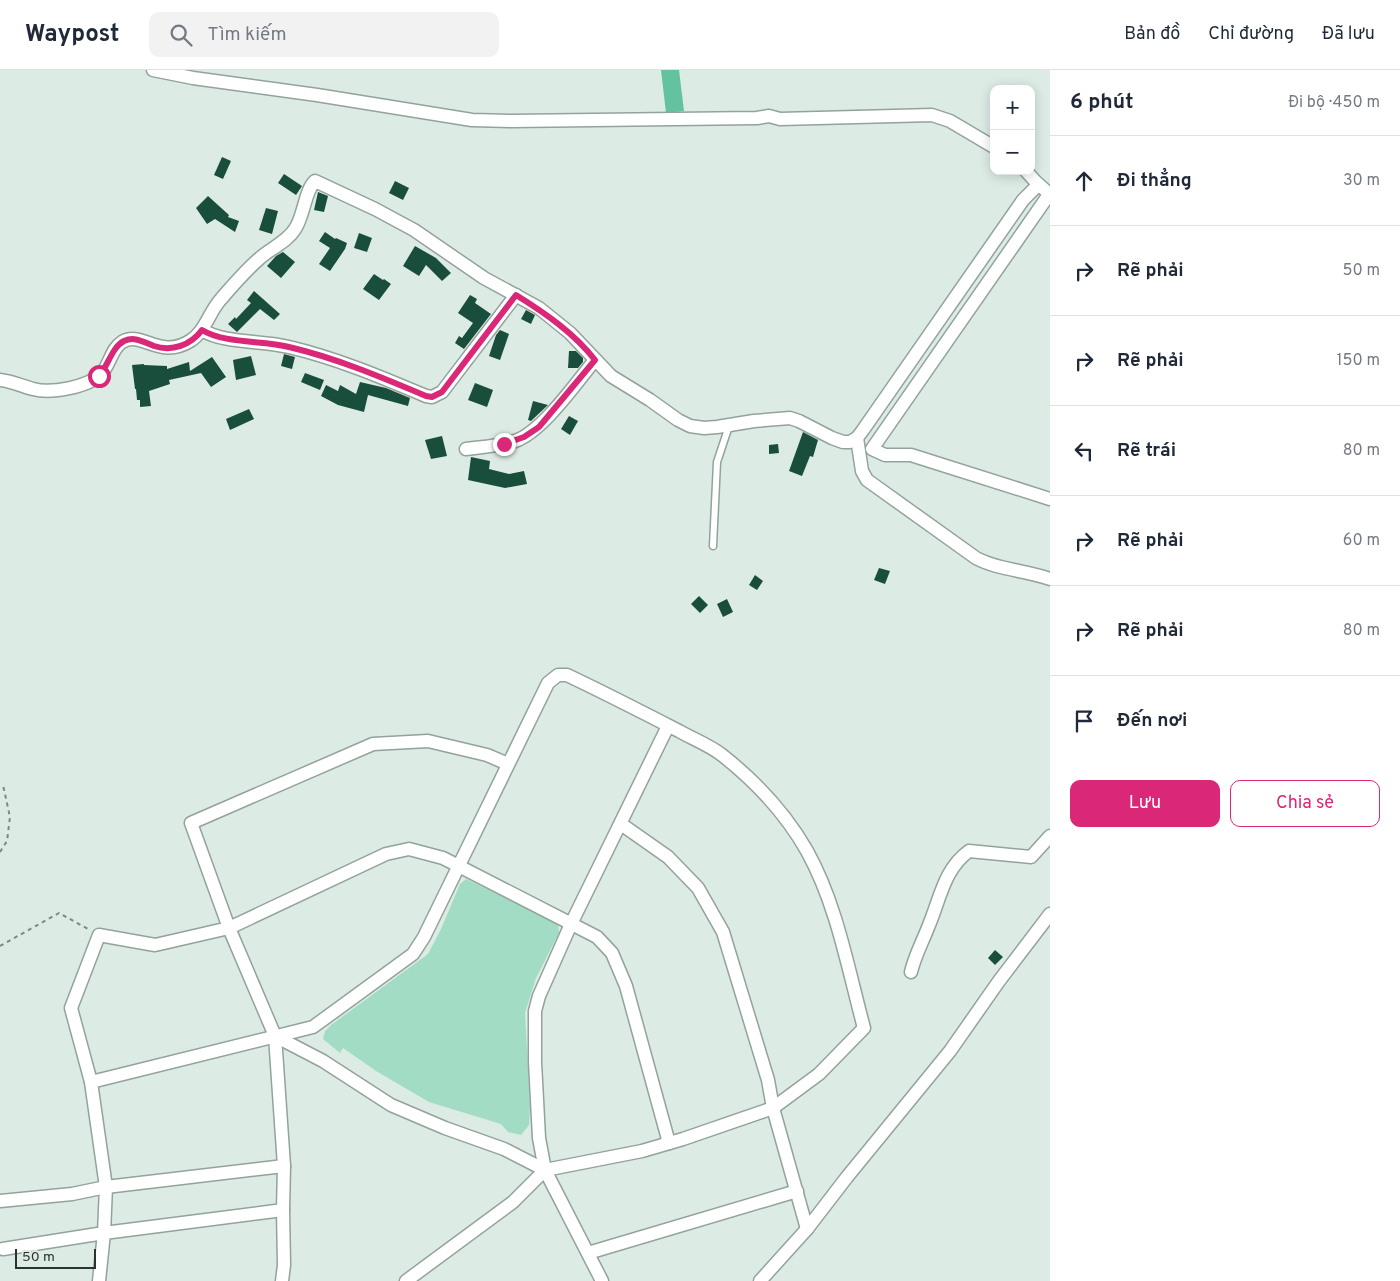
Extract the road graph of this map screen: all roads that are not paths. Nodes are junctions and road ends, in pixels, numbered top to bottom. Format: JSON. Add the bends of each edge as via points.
{"nodes":[{"id":1,"x":153,"y":70,"type":"edge"},
{"id":2,"x":990,"y":145,"type":"edge"},
{"id":3,"x":1029,"y":175,"type":"edge"},
{"id":4,"x":1038,"y":185,"type":"junction"},
{"id":5,"x":1050,"y":191,"type":"edge"},
{"id":6,"x":1050,"y":196,"type":"edge"},
{"id":7,"x":516,"y":295,"type":"junction"},
{"id":8,"x":202,"y":330,"type":"junction"},
{"id":9,"x":595,"y":360,"type":"junction"},
{"id":10,"x":0,"y":380,"type":"edge"},
{"id":11,"x":729,"y":426,"type":"junction"},
{"id":12,"x":857,"y":438,"type":"junction"},
{"id":13,"x":466,"y":449,"type":"dead end"},
{"id":14,"x":1050,"y":499,"type":"edge"},
{"id":15,"x":713,"y":546,"type":"dead end"},
{"id":16,"x":1050,"y":579,"type":"edge"},
{"id":17,"x":668,"y":726,"type":"junction"},
{"id":18,"x":508,"y":764,"type":"junction"},
{"id":19,"x":621,"y":824,"type":"junction"},
{"id":20,"x":1050,"y":836,"type":"edge"},
{"id":21,"x":459,"y":866,"type":"junction"},
{"id":22,"x":1050,"y":914,"type":"edge"},
{"id":23,"x":571,"y":924,"type":"junction"},
{"id":24,"x":229,"y":928,"type":"junction"},
{"id":25,"x":911,"y":972,"type":"dead end"},
{"id":26,"x":275,"y":1036,"type":"junction"},
{"id":27,"x":91,"y":1082,"type":"junction"},
{"id":28,"x":772,"y":1108,"type":"junction"},
{"id":29,"x":669,"y":1142,"type":"junction"},
{"id":30,"x":284,"y":1166,"type":"junction"},
{"id":31,"x":546,"y":1170,"type":"junction"},
{"id":32,"x":106,"y":1187,"type":"junction"},
{"id":33,"x":798,"y":1191,"type":"junction"},
{"id":34,"x":0,"y":1201,"type":"edge"},
{"id":35,"x":283,"y":1210,"type":"junction"},
{"id":36,"x":807,"y":1229,"type":"junction"},
{"id":37,"x":104,"y":1233,"type":"junction"},
{"id":38,"x":3,"y":1249,"type":"dead end"},
{"id":39,"x":588,"y":1253,"type":"junction"},
{"id":40,"x":413,"y":1279,"type":"edge"},
{"id":41,"x":99,"y":1281,"type":"edge"},
{"id":42,"x":282,"y":1281,"type":"edge"},
{"id":43,"x":602,"y":1281,"type":"edge"},
{"id":44,"x":760,"y":1281,"type":"edge"}],
"edges":[{"from":1,"to":2,"type":"street","via":[[472,120],[932,115],[950,121]]},
{"from":3,"to":4,"type":"street"},
{"from":4,"to":5,"type":"street"},
{"from":4,"to":12,"type":"street","via":[[1023,200]]},
{"from":6,"to":14,"type":"street","via":[[872,449],[884,454],[911,455]]},
{"from":7,"to":8,"type":"street","via":[[442,392],[432,397],[355,367],[291,347],[221,338]]},
{"from":7,"to":8,"type":"street","via":[[484,278],[414,230],[315,181],[295,230],[259,258],[223,296],[212,309]]},
{"from":7,"to":9,"type":"street","via":[[539,308],[570,333]]},
{"from":8,"to":10,"type":"street","via":[[192,341],[172,348],[141,340],[122,342],[104,371],[81,385],[43,390]]},
{"from":9,"to":11,"type":"street","via":[[611,376],[690,426]]},
{"from":9,"to":13,"type":"street","via":[[532,432],[515,441]]},
{"from":11,"to":12,"type":"street","via":[[790,418],[843,442]]},
{"from":11,"to":15,"type":"lane","via":[[717,462]]},
{"from":12,"to":16,"type":"street","via":[[864,476],[883,491],[983,562]]},
{"from":17,"to":18,"type":"street","via":[[567,675],[558,675],[548,683]]},
{"from":17,"to":19,"type":"street"},
{"from":17,"to":28,"type":"street","via":[[721,754],[783,815],[807,851],[839,934],[864,1028],[819,1074]]},
{"from":18,"to":21,"type":"street"},
{"from":18,"to":24,"type":"street","via":[[487,755],[428,741],[373,744],[191,823]]},
{"from":19,"to":23,"type":"street"},
{"from":19,"to":28,"type":"street","via":[[668,857],[698,888],[723,932],[768,1080]]},
{"from":20,"to":25,"type":"street","via":[[1031,856],[969,851],[959,858],[950,870]]},
{"from":21,"to":23,"type":"street"},
{"from":21,"to":24,"type":"street","via":[[409,849],[386,854]]},
{"from":21,"to":26,"type":"street","via":[[413,954],[313,1027]]},
{"from":22,"to":36,"type":"street","via":[[950,1051]]},
{"from":23,"to":29,"type":"street","via":[[597,937],[612,953],[626,986]]},
{"from":23,"to":31,"type":"street","via":[[538,996],[535,1011],[539,1138]]},
{"from":24,"to":26,"type":"street"},
{"from":24,"to":27,"type":"street","via":[[154,945],[99,935],[71,1008]]},
{"from":26,"to":27,"type":"street"},
{"from":26,"to":30,"type":"street"},
{"from":26,"to":31,"type":"street","via":[[322,1060],[391,1105],[504,1149]]},
{"from":27,"to":32,"type":"street"},
{"from":28,"to":29,"type":"street"},
{"from":28,"to":33,"type":"street"},
{"from":29,"to":31,"type":"street","via":[[642,1151]]},
{"from":30,"to":32,"type":"street"},
{"from":30,"to":35,"type":"street"},
{"from":31,"to":39,"type":"street"},
{"from":31,"to":40,"type":"street","via":[[513,1202]]},
{"from":32,"to":34,"type":"street"},
{"from":32,"to":37,"type":"street"},
{"from":33,"to":36,"type":"street"},
{"from":33,"to":39,"type":"street"},
{"from":35,"to":37,"type":"street"},
{"from":35,"to":42,"type":"street"},
{"from":36,"to":44,"type":"street"},
{"from":37,"to":38,"type":"street"},
{"from":37,"to":41,"type":"street"},
{"from":39,"to":43,"type":"street"}]}
